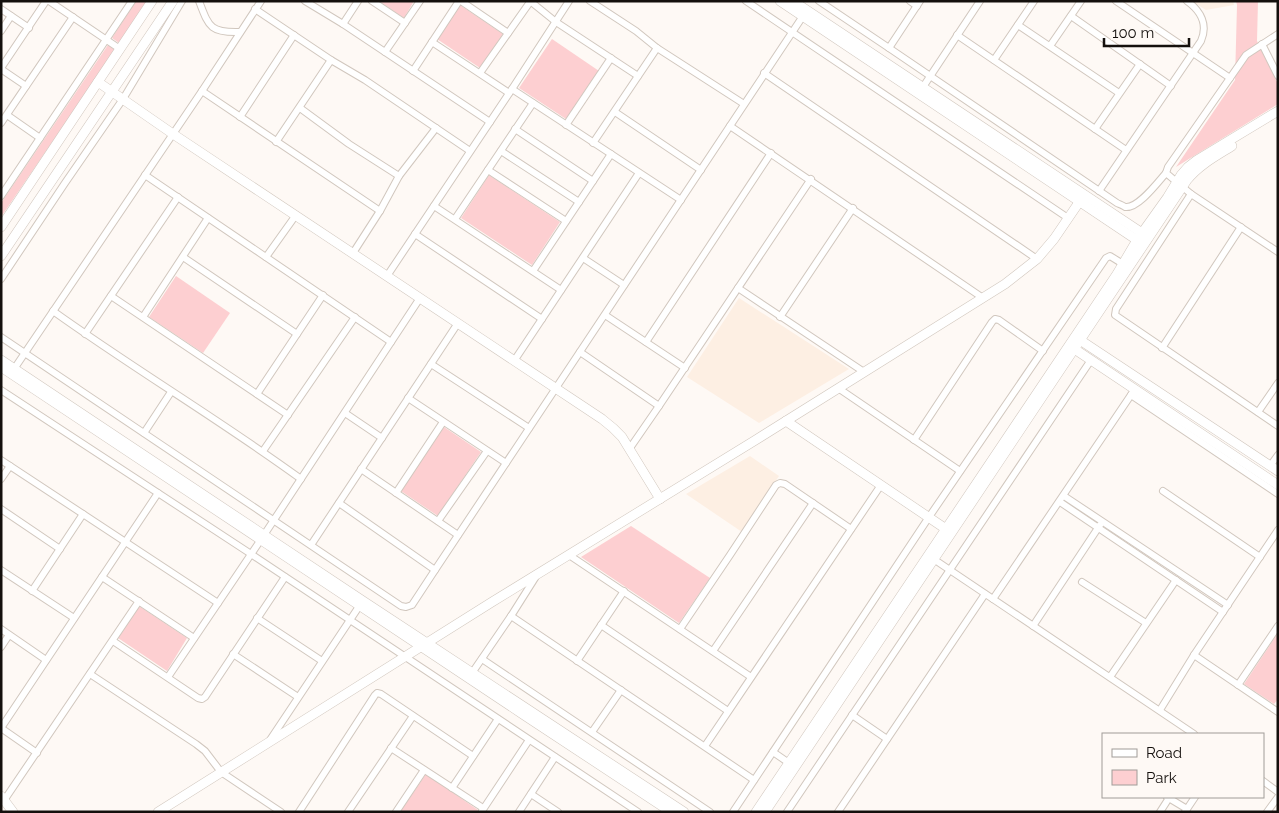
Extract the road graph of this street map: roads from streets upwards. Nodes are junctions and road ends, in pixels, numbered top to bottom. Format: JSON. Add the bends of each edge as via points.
{"nodes":[{"id":1,"x":48,"y":1,"type":"edge"},
{"id":2,"x":152,"y":1,"type":"edge"},
{"id":3,"x":172,"y":1,"type":"edge"},
{"id":4,"x":182,"y":1,"type":"edge"},
{"id":5,"x":199,"y":1,"type":"edge"},
{"id":6,"x":260,"y":1,"type":"edge"},
{"id":7,"x":358,"y":1,"type":"edge"},
{"id":8,"x":372,"y":1,"type":"edge"},
{"id":9,"x":420,"y":1,"type":"edge"},
{"id":10,"x":460,"y":1,"type":"edge"},
{"id":11,"x":530,"y":1,"type":"edge"},
{"id":12,"x":569,"y":1,"type":"edge"},
{"id":13,"x":590,"y":1,"type":"edge"},
{"id":14,"x":746,"y":1,"type":"edge"},
{"id":15,"x":780,"y":1,"type":"edge"},
{"id":16,"x":793,"y":1,"type":"edge"},
{"id":17,"x":819,"y":1,"type":"edge"},
{"id":18,"x":910,"y":1,"type":"edge"},
{"id":19,"x":980,"y":1,"type":"edge"},
{"id":20,"x":1034,"y":1,"type":"edge"},
{"id":21,"x":1081,"y":1,"type":"edge"},
{"id":22,"x":1116,"y":1,"type":"edge"},
{"id":23,"x":1187,"y":1,"type":"edge"},
{"id":24,"x":128,"y":2,"type":"edge"},
{"id":25,"x":308,"y":2,"type":"edge"},
{"id":26,"x":919,"y":4,"type":"edge"},
{"id":27,"x":1,"y":9,"type":"edge"},
{"id":28,"x":256,"y":9,"type":"junction"},
{"id":29,"x":805,"y":14,"type":"junction"},
{"id":30,"x":12,"y":16,"type":"junction"},
{"id":31,"x":1071,"y":16,"type":"junction"},
{"id":32,"x":73,"y":17,"type":"junction"},
{"id":33,"x":556,"y":22,"type":"junction"},
{"id":34,"x":405,"y":23,"type":"junction"},
{"id":35,"x":343,"y":24,"type":"junction"},
{"id":36,"x":1018,"y":25,"type":"junction"},
{"id":37,"x":29,"y":28,"type":"junction"},
{"id":38,"x":1,"y":31,"type":"edge"},
{"id":39,"x":240,"y":32,"type":"junction"},
{"id":40,"x":792,"y":32,"type":"junction"},
{"id":41,"x":508,"y":34,"type":"junction"},
{"id":42,"x":1278,"y":34,"type":"edge"},
{"id":43,"x":294,"y":35,"type":"junction"},
{"id":44,"x":957,"y":35,"type":"junction"},
{"id":45,"x":106,"y":40,"type":"junction"},
{"id":46,"x":432,"y":42,"type":"junction"},
{"id":47,"x":1050,"y":46,"type":"junction"},
{"id":48,"x":1260,"y":46,"type":"junction"},
{"id":49,"x":657,"y":48,"type":"junction"},
{"id":50,"x":890,"y":48,"type":"junction"},
{"id":51,"x":120,"y":49,"type":"junction"},
{"id":52,"x":385,"y":52,"type":"junction"},
{"id":53,"x":1193,"y":53,"type":"junction"},
{"id":54,"x":611,"y":58,"type":"junction"},
{"id":55,"x":331,"y":60,"type":"junction"},
{"id":56,"x":994,"y":60,"type":"junction"},
{"id":57,"x":1140,"y":64,"type":"junction"},
{"id":58,"x":1,"y":68,"type":"edge"},
{"id":59,"x":413,"y":71,"type":"junction"},
{"id":60,"x":480,"y":73,"type":"junction"},
{"id":61,"x":764,"y":74,"type":"junction"},
{"id":62,"x":638,"y":76,"type":"junction"},
{"id":63,"x":930,"y":76,"type":"junction"},
{"id":64,"x":1278,"y":76,"type":"edge"},
{"id":65,"x":1230,"y":78,"type":"junction"},
{"id":66,"x":98,"y":82,"type":"junction"},
{"id":67,"x":26,"y":86,"type":"junction"},
{"id":68,"x":1171,"y":86,"type":"junction"},
{"id":69,"x":920,"y":90,"type":"junction"},
{"id":70,"x":112,"y":91,"type":"junction"},
{"id":71,"x":202,"y":91,"type":"junction"},
{"id":72,"x":511,"y":91,"type":"junction"},
{"id":73,"x":1120,"y":93,"type":"junction"},
{"id":74,"x":123,"y":99,"type":"junction"},
{"id":75,"x":533,"y":103,"type":"junction"},
{"id":76,"x":744,"y":104,"type":"junction"},
{"id":77,"x":300,"y":108,"type":"junction"},
{"id":78,"x":1278,"y":111,"type":"edge"},
{"id":79,"x":614,"y":112,"type":"junction"},
{"id":80,"x":7,"y":115,"type":"junction"},
{"id":81,"x":240,"y":117,"type":"junction"},
{"id":82,"x":1278,"y":118,"type":"edge"},
{"id":83,"x":490,"y":122,"type":"junction"},
{"id":84,"x":1,"y":123,"type":"edge"},
{"id":85,"x":566,"y":125,"type":"junction"},
{"id":86,"x":730,"y":126,"type":"junction"},
{"id":87,"x":436,"y":128,"type":"junction"},
{"id":88,"x":1095,"y":129,"type":"junction"},
{"id":89,"x":515,"y":130,"type":"junction"},
{"id":90,"x":173,"y":134,"type":"junction"},
{"id":91,"x":40,"y":138,"type":"junction"},
{"id":92,"x":276,"y":142,"type":"junction"},
{"id":93,"x":593,"y":143,"type":"junction"},
{"id":94,"x":1126,"y":150,"type":"junction"},
{"id":95,"x":470,"y":151,"type":"junction"},
{"id":96,"x":501,"y":151,"type":"junction"},
{"id":97,"x":772,"y":153,"type":"junction"},
{"id":98,"x":611,"y":154,"type":"junction"},
{"id":99,"x":488,"y":170,"type":"junction"},
{"id":100,"x":701,"y":170,"type":"junction"},
{"id":101,"x":639,"y":173,"type":"junction"},
{"id":102,"x":1166,"y":173,"type":"junction"},
{"id":103,"x":145,"y":175,"type":"junction"},
{"id":104,"x":400,"y":176,"type":"junction"},
{"id":105,"x":810,"y":179,"type":"junction"},
{"id":106,"x":593,"y":181,"type":"junction"},
{"id":107,"x":1180,"y":184,"type":"junction"},
{"id":108,"x":1099,"y":191,"type":"junction"},
{"id":109,"x":1191,"y":194,"type":"junction"},
{"id":110,"x":1,"y":196,"type":"edge"},
{"id":111,"x":178,"y":197,"type":"junction"},
{"id":112,"x":1081,"y":198,"type":"junction"},
{"id":113,"x":681,"y":200,"type":"junction"},
{"id":114,"x":579,"y":202,"type":"junction"},
{"id":115,"x":434,"y":206,"type":"junction"},
{"id":116,"x":853,"y":208,"type":"junction"},
{"id":117,"x":380,"y":211,"type":"junction"},
{"id":118,"x":296,"y":215,"type":"junction"},
{"id":119,"x":208,"y":218,"type":"junction"},
{"id":120,"x":1068,"y":218,"type":"junction"},
{"id":121,"x":454,"y":219,"type":"junction"},
{"id":122,"x":566,"y":221,"type":"junction"},
{"id":123,"x":1,"y":227,"type":"edge"},
{"id":124,"x":1241,"y":228,"type":"junction"},
{"id":125,"x":415,"y":234,"type":"junction"},
{"id":126,"x":1141,"y":238,"type":"junction"},
{"id":127,"x":1278,"y":252,"type":"edge"},
{"id":128,"x":353,"y":253,"type":"junction"},
{"id":129,"x":1,"y":256,"type":"edge"},
{"id":130,"x":183,"y":257,"type":"junction"},
{"id":131,"x":266,"y":257,"type":"junction"},
{"id":132,"x":583,"y":258,"type":"junction"},
{"id":133,"x":1038,"y":259,"type":"junction"},
{"id":134,"x":1123,"y":264,"type":"junction"},
{"id":135,"x":532,"y":271,"type":"junction"},
{"id":136,"x":387,"y":276,"type":"junction"},
{"id":137,"x":1,"y":279,"type":"edge"},
{"id":138,"x":624,"y":285,"type":"junction"},
{"id":139,"x":738,"y":288,"type":"junction"},
{"id":140,"x":562,"y":290,"type":"junction"},
{"id":141,"x":111,"y":296,"type":"junction"},
{"id":142,"x":323,"y":296,"type":"junction"},
{"id":143,"x":420,"y":298,"type":"junction"},
{"id":144,"x":983,"y":298,"type":"junction"},
{"id":145,"x":53,"y":311,"type":"junction"},
{"id":146,"x":605,"y":314,"type":"junction"},
{"id":147,"x":143,"y":317,"type":"junction"},
{"id":148,"x":355,"y":317,"type":"junction"},
{"id":149,"x":780,"y":317,"type":"junction"},
{"id":150,"x":542,"y":319,"type":"junction"},
{"id":151,"x":458,"y":323,"type":"junction"},
{"id":152,"x":85,"y":334,"type":"junction"},
{"id":153,"x":297,"y":334,"type":"junction"},
{"id":154,"x":1,"y":337,"type":"edge"},
{"id":155,"x":1078,"y":338,"type":"junction"},
{"id":156,"x":391,"y":342,"type":"junction"},
{"id":157,"x":646,"y":342,"type":"junction"},
{"id":158,"x":1072,"y":347,"type":"junction"},
{"id":159,"x":1162,"y":348,"type":"junction"},
{"id":160,"x":1043,"y":351,"type":"junction"},
{"id":161,"x":580,"y":352,"type":"junction"},
{"id":162,"x":25,"y":353,"type":"junction"},
{"id":163,"x":1,"y":360,"type":"edge"},
{"id":164,"x":1091,"y":360,"type":"junction"},
{"id":165,"x":514,"y":361,"type":"junction"},
{"id":166,"x":431,"y":364,"type":"junction"},
{"id":167,"x":1,"y":367,"type":"edge"},
{"id":168,"x":685,"y":368,"type":"junction"},
{"id":169,"x":13,"y":371,"type":"junction"},
{"id":170,"x":864,"y":372,"type":"junction"},
{"id":171,"x":1278,"y":384,"type":"edge"},
{"id":172,"x":556,"y":388,"type":"junction"},
{"id":173,"x":838,"y":388,"type":"junction"},
{"id":174,"x":1,"y":391,"type":"edge"},
{"id":175,"x":171,"y":392,"type":"junction"},
{"id":176,"x":1133,"y":392,"type":"junction"},
{"id":177,"x":256,"y":394,"type":"junction"},
{"id":178,"x":408,"y":398,"type":"junction"},
{"id":179,"x":660,"y":406,"type":"junction"},
{"id":180,"x":345,"y":412,"type":"junction"},
{"id":181,"x":1258,"y":412,"type":"junction"},
{"id":182,"x":288,"y":415,"type":"junction"},
{"id":183,"x":786,"y":421,"type":"junction"},
{"id":184,"x":1202,"y":421,"type":"junction"},
{"id":185,"x":443,"y":422,"type":"junction"},
{"id":186,"x":1278,"y":426,"type":"edge"},
{"id":187,"x":529,"y":428,"type":"junction"},
{"id":188,"x":144,"y":433,"type":"junction"},
{"id":189,"x":1194,"y":433,"type":"junction"},
{"id":190,"x":382,"y":438,"type":"junction"},
{"id":191,"x":914,"y":440,"type":"junction"},
{"id":192,"x":630,"y":448,"type":"junction"},
{"id":193,"x":263,"y":451,"type":"junction"},
{"id":194,"x":487,"y":451,"type":"junction"},
{"id":195,"x":1278,"y":455,"type":"edge"},
{"id":196,"x":1,"y":460,"type":"edge"},
{"id":197,"x":506,"y":464,"type":"junction"},
{"id":198,"x":10,"y":466,"type":"junction"},
{"id":199,"x":361,"y":469,"type":"junction"},
{"id":200,"x":1274,"y":469,"type":"edge"},
{"id":201,"x":960,"y":471,"type":"junction"},
{"id":202,"x":1,"y":479,"type":"edge"},
{"id":203,"x":301,"y":479,"type":"junction"},
{"id":204,"x":881,"y":485,"type":"junction"},
{"id":205,"x":1278,"y":485,"type":"edge"},
{"id":206,"x":1163,"y":491,"type":"dead end"},
{"id":207,"x":158,"y":493,"type":"junction"},
{"id":208,"x":396,"y":493,"type":"junction"},
{"id":209,"x":1278,"y":494,"type":"edge"},
{"id":210,"x":660,"y":499,"type":"junction"},
{"id":211,"x":1062,"y":499,"type":"junction"},
{"id":212,"x":339,"y":503,"type":"junction"},
{"id":213,"x":813,"y":503,"type":"junction"},
{"id":214,"x":1,"y":509,"type":"edge"},
{"id":215,"x":83,"y":514,"type":"junction"},
{"id":216,"x":929,"y":517,"type":"junction"},
{"id":217,"x":274,"y":520,"type":"junction"},
{"id":218,"x":438,"y":521,"type":"junction"},
{"id":219,"x":1100,"y":524,"type":"junction"},
{"id":220,"x":851,"y":529,"type":"junction"},
{"id":221,"x":946,"y":529,"type":"junction"},
{"id":222,"x":1278,"y":530,"type":"edge"},
{"id":223,"x":458,"y":535,"type":"junction"},
{"id":224,"x":262,"y":538,"type":"junction"},
{"id":225,"x":126,"y":542,"type":"junction"},
{"id":226,"x":311,"y":545,"type":"junction"},
{"id":227,"x":60,"y":549,"type":"junction"},
{"id":228,"x":251,"y":554,"type":"junction"},
{"id":229,"x":569,"y":555,"type":"junction"},
{"id":230,"x":931,"y":557,"type":"junction"},
{"id":231,"x":1260,"y":557,"type":"junction"},
{"id":232,"x":1,"y":570,"type":"edge"},
{"id":233,"x":435,"y":570,"type":"junction"},
{"id":234,"x":950,"y":571,"type":"junction"},
{"id":235,"x":536,"y":575,"type":"junction"},
{"id":236,"x":102,"y":577,"type":"junction"},
{"id":237,"x":285,"y":577,"type":"junction"},
{"id":238,"x":1176,"y":580,"type":"junction"},
{"id":239,"x":1082,"y":582,"type":"dead end"},
{"id":240,"x":32,"y":591,"type":"junction"},
{"id":241,"x":624,"y":591,"type":"junction"},
{"id":242,"x":985,"y":594,"type":"junction"},
{"id":243,"x":993,"y":599,"type":"junction"},
{"id":244,"x":139,"y":601,"type":"junction"},
{"id":245,"x":218,"y":603,"type":"junction"},
{"id":246,"x":361,"y":603,"type":"junction"},
{"id":247,"x":1228,"y":605,"type":"junction"},
{"id":248,"x":1223,"y":612,"type":"junction"},
{"id":249,"x":511,"y":616,"type":"junction"},
{"id":250,"x":74,"y":618,"type":"junction"},
{"id":251,"x":257,"y":618,"type":"junction"},
{"id":252,"x":350,"y":621,"type":"junction"},
{"id":253,"x":1146,"y":623,"type":"junction"},
{"id":254,"x":601,"y":625,"type":"junction"},
{"id":255,"x":1033,"y":626,"type":"junction"},
{"id":256,"x":1278,"y":626,"type":"edge"},
{"id":257,"x":680,"y":629,"type":"junction"},
{"id":258,"x":1,"y":630,"type":"edge"},
{"id":259,"x":9,"y":635,"type":"junction"},
{"id":260,"x":194,"y":638,"type":"junction"},
{"id":261,"x":113,"y":641,"type":"junction"},
{"id":262,"x":424,"y":645,"type":"junction"},
{"id":263,"x":1,"y":648,"type":"edge"},
{"id":264,"x":712,"y":651,"type":"junction"},
{"id":265,"x":233,"y":654,"type":"junction"},
{"id":266,"x":1194,"y":655,"type":"junction"},
{"id":267,"x":406,"y":657,"type":"junction"},
{"id":268,"x":482,"y":659,"type":"junction"},
{"id":269,"x":46,"y":660,"type":"junction"},
{"id":270,"x":577,"y":661,"type":"junction"},
{"id":271,"x":322,"y":662,"type":"junction"},
{"id":272,"x":461,"y":670,"type":"junction"},
{"id":273,"x":472,"y":673,"type":"junction"},
{"id":274,"x":90,"y":674,"type":"junction"},
{"id":275,"x":751,"y":676,"type":"junction"},
{"id":276,"x":168,"y":677,"type":"junction"},
{"id":277,"x":1110,"y":677,"type":"junction"},
{"id":278,"x":1238,"y":685,"type":"junction"},
{"id":279,"x":620,"y":690,"type":"junction"},
{"id":280,"x":298,"y":697,"type":"junction"},
{"id":281,"x":1277,"y":709,"type":"edge"},
{"id":282,"x":1160,"y":710,"type":"junction"},
{"id":283,"x":728,"y":712,"type":"junction"},
{"id":284,"x":852,"y":715,"type":"junction"},
{"id":285,"x":413,"y":716,"type":"junction"},
{"id":286,"x":498,"y":719,"type":"junction"},
{"id":287,"x":1,"y":728,"type":"edge"},
{"id":288,"x":592,"y":732,"type":"junction"},
{"id":289,"x":1193,"y":733,"type":"edge"},
{"id":290,"x":887,"y":739,"type":"junction"},
{"id":291,"x":529,"y":740,"type":"junction"},
{"id":292,"x":268,"y":743,"type":"junction"},
{"id":293,"x":705,"y":746,"type":"junction"},
{"id":294,"x":391,"y":748,"type":"junction"},
{"id":295,"x":773,"y":752,"type":"junction"},
{"id":296,"x":37,"y":753,"type":"junction"},
{"id":297,"x":473,"y":756,"type":"junction"},
{"id":298,"x":555,"y":757,"type":"junction"},
{"id":299,"x":789,"y":763,"type":"junction"},
{"id":300,"x":424,"y":770,"type":"junction"},
{"id":301,"x":221,"y":772,"type":"junction"},
{"id":302,"x":754,"y":780,"type":"junction"},
{"id":303,"x":1264,"y":783,"type":"edge"},
{"id":304,"x":452,"y":788,"type":"junction"},
{"id":305,"x":1278,"y":792,"type":"edge"},
{"id":306,"x":531,"y":794,"type":"junction"},
{"id":307,"x":1278,"y":796,"type":"edge"},
{"id":308,"x":3,"y":798,"type":"edge"},
{"id":309,"x":1167,"y":798,"type":"edge"},
{"id":310,"x":1169,"y":798,"type":"edge"},
{"id":311,"x":1194,"y":798,"type":"edge"},
{"id":312,"x":482,"y":810,"type":"edge"},
{"id":313,"x":1186,"y":811,"type":"edge"},
{"id":314,"x":13,"y":812,"type":"edge"},
{"id":315,"x":158,"y":812,"type":"edge"},
{"id":316,"x":281,"y":812,"type":"edge"},
{"id":317,"x":298,"y":812,"type":"edge"},
{"id":318,"x":348,"y":812,"type":"edge"},
{"id":319,"x":396,"y":812,"type":"edge"},
{"id":320,"x":519,"y":812,"type":"edge"},
{"id":321,"x":558,"y":812,"type":"edge"},
{"id":322,"x":638,"y":812,"type":"edge"},
{"id":323,"x":671,"y":812,"type":"edge"},
{"id":324,"x":684,"y":812,"type":"edge"},
{"id":325,"x":710,"y":812,"type":"edge"},
{"id":326,"x":733,"y":812,"type":"edge"},
{"id":327,"x":756,"y":812,"type":"edge"},
{"id":328,"x":764,"y":812,"type":"edge"},
{"id":329,"x":787,"y":812,"type":"edge"},
{"id":330,"x":838,"y":812,"type":"edge"},
{"id":331,"x":1160,"y":812,"type":"edge"},
{"id":332,"x":1267,"y":812,"type":"edge"}],
"edges":[{"from":1,"to":32,"type":"street"},
{"from":1,"to":37,"type":"street"},
{"from":2,"to":51,"type":"street"},
{"from":3,"to":70,"type":"street"},
{"from":4,"to":74,"type":"street"},
{"from":5,"to":39,"type":"street","via":[[209,26],[221,32]]},
{"from":6,"to":28,"type":"street"},
{"from":7,"to":35,"type":"street"},
{"from":8,"to":34,"type":"street"},
{"from":9,"to":34,"type":"street"},
{"from":10,"to":41,"type":"street"},
{"from":10,"to":46,"type":"street"},
{"from":11,"to":33,"type":"street"},
{"from":11,"to":41,"type":"street"},
{"from":12,"to":33,"type":"street"},
{"from":13,"to":49,"type":"street"},
{"from":14,"to":40,"type":"street"},
{"from":15,"to":29,"type":"street"},
{"from":16,"to":29,"type":"street"},
{"from":17,"to":50,"type":"street"},
{"from":18,"to":26,"type":"street"},
{"from":19,"to":44,"type":"street"},
{"from":20,"to":36,"type":"street"},
{"from":21,"to":31,"type":"street"},
{"from":22,"to":53,"type":"street"},
{"from":23,"to":53,"type":"street","via":[[1196,9],[1204,26],[1204,34]]},
{"from":24,"to":45,"type":"street"},
{"from":25,"to":35,"type":"street"},
{"from":26,"to":50,"type":"street"},
{"from":27,"to":30,"type":"street"},
{"from":28,"to":39,"type":"street"},
{"from":28,"to":43,"type":"street"},
{"from":29,"to":40,"type":"street"},
{"from":29,"to":69,"type":"street"},
{"from":30,"to":37,"type":"street"},
{"from":30,"to":38,"type":"street"},
{"from":31,"to":47,"type":"street"},
{"from":31,"to":57,"type":"street"},
{"from":32,"to":45,"type":"street"},
{"from":32,"to":67,"type":"street"},
{"from":33,"to":54,"type":"street"},
{"from":33,"to":72,"type":"street"},
{"from":34,"to":52,"type":"street"},
{"from":35,"to":52,"type":"street"},
{"from":36,"to":47,"type":"street"},
{"from":36,"to":56,"type":"street"},
{"from":37,"to":58,"type":"street"},
{"from":39,"to":71,"type":"street"},
{"from":40,"to":61,"type":"street"},
{"from":40,"to":120,"type":"street"},
{"from":41,"to":60,"type":"street"},
{"from":42,"to":48,"type":"street"},
{"from":43,"to":55,"type":"street"},
{"from":43,"to":81,"type":"street"},
{"from":44,"to":56,"type":"street"},
{"from":44,"to":63,"type":"street"},
{"from":45,"to":51,"type":"street"},
{"from":45,"to":91,"type":"street"},
{"from":46,"to":59,"type":"street"},
{"from":46,"to":60,"type":"street"},
{"from":47,"to":73,"type":"street"},
{"from":48,"to":64,"type":"street"},
{"from":48,"to":65,"type":"street","via":[[1246,56]]},
{"from":49,"to":62,"type":"street"},
{"from":49,"to":76,"type":"street"},
{"from":50,"to":63,"type":"street"},
{"from":51,"to":66,"type":"street"},
{"from":52,"to":59,"type":"street"},
{"from":53,"to":65,"type":"street"},
{"from":53,"to":68,"type":"street"},
{"from":54,"to":62,"type":"street"},
{"from":54,"to":85,"type":"street"},
{"from":55,"to":77,"type":"street"},
{"from":55,"to":87,"type":"street"},
{"from":56,"to":88,"type":"street"},
{"from":57,"to":68,"type":"street"},
{"from":57,"to":73,"type":"street"},
{"from":58,"to":67,"type":"street"},
{"from":59,"to":83,"type":"street"},
{"from":60,"to":72,"type":"street"},
{"from":61,"to":76,"type":"street"},
{"from":61,"to":133,"type":"street"},
{"from":62,"to":79,"type":"street"},
{"from":63,"to":69,"type":"street"},
{"from":63,"to":108,"type":"street"},
{"from":65,"to":102,"type":"street"},
{"from":66,"to":70,"type":"street"},
{"from":66,"to":123,"type":"street"},
{"from":67,"to":80,"type":"street"},
{"from":68,"to":94,"type":"street"},
{"from":69,"to":112,"type":"street"},
{"from":70,"to":74,"type":"street"},
{"from":70,"to":129,"type":"street"},
{"from":71,"to":81,"type":"street"},
{"from":71,"to":90,"type":"street"},
{"from":72,"to":75,"type":"street"},
{"from":72,"to":83,"type":"street"},
{"from":73,"to":88,"type":"street"},
{"from":74,"to":90,"type":"street"},
{"from":74,"to":137,"type":"street"},
{"from":75,"to":85,"type":"street"},
{"from":75,"to":89,"type":"street"},
{"from":76,"to":86,"type":"street"},
{"from":77,"to":92,"type":"street"},
{"from":77,"to":104,"type":"street"},
{"from":78,"to":107,"type":"street","via":[[1193,164],[1181,175]]},
{"from":79,"to":93,"type":"street"},
{"from":79,"to":100,"type":"street"},
{"from":80,"to":84,"type":"street"},
{"from":80,"to":91,"type":"street"},
{"from":81,"to":92,"type":"street"},
{"from":82,"to":107,"type":"street","via":[[1204,164]]},
{"from":83,"to":95,"type":"street"},
{"from":85,"to":93,"type":"street"},
{"from":86,"to":97,"type":"street"},
{"from":86,"to":100,"type":"street"},
{"from":87,"to":95,"type":"street"},
{"from":87,"to":104,"type":"street"},
{"from":88,"to":94,"type":"street"},
{"from":89,"to":96,"type":"street"},
{"from":89,"to":106,"type":"street"},
{"from":90,"to":103,"type":"street"},
{"from":90,"to":118,"type":"street"},
{"from":91,"to":110,"type":"street"},
{"from":92,"to":117,"type":"street"},
{"from":93,"to":98,"type":"street"},
{"from":94,"to":108,"type":"street"},
{"from":95,"to":115,"type":"street"},
{"from":96,"to":99,"type":"street"},
{"from":96,"to":114,"type":"street"},
{"from":97,"to":105,"type":"street"},
{"from":97,"to":157,"type":"street"},
{"from":98,"to":101,"type":"street"},
{"from":98,"to":106,"type":"street"},
{"from":99,"to":121,"type":"street"},
{"from":99,"to":122,"type":"street"},
{"from":100,"to":113,"type":"street"},
{"from":101,"to":113,"type":"street"},
{"from":101,"to":132,"type":"street"},
{"from":102,"to":107,"type":"street"},
{"from":102,"to":108,"type":"street","via":[[1130,206],[1124,207]]},
{"from":103,"to":111,"type":"street"},
{"from":103,"to":145,"type":"street"},
{"from":104,"to":117,"type":"street"},
{"from":105,"to":116,"type":"street"},
{"from":105,"to":139,"type":"street"},
{"from":106,"to":114,"type":"street"},
{"from":107,"to":109,"type":"street"},
{"from":107,"to":126,"type":"street"},
{"from":109,"to":124,"type":"street"},
{"from":109,"to":159,"type":"street","via":[[1115,312],[1116,317]]},
{"from":111,"to":119,"type":"street"},
{"from":111,"to":141,"type":"street"},
{"from":112,"to":120,"type":"street"},
{"from":112,"to":126,"type":"street"},
{"from":113,"to":138,"type":"street"},
{"from":114,"to":122,"type":"street"},
{"from":115,"to":121,"type":"street"},
{"from":115,"to":125,"type":"street"},
{"from":116,"to":144,"type":"street"},
{"from":116,"to":149,"type":"street"},
{"from":117,"to":128,"type":"street"},
{"from":118,"to":128,"type":"street"},
{"from":118,"to":131,"type":"street"},
{"from":119,"to":130,"type":"street"},
{"from":119,"to":131,"type":"street"},
{"from":120,"to":133,"type":"street"},
{"from":121,"to":135,"type":"street"},
{"from":122,"to":135,"type":"street"},
{"from":124,"to":127,"type":"street"},
{"from":124,"to":159,"type":"street"},
{"from":125,"to":136,"type":"street"},
{"from":125,"to":150,"type":"street"},
{"from":126,"to":134,"type":"street"},
{"from":126,"to":155,"type":"street"},
{"from":128,"to":136,"type":"street"},
{"from":130,"to":147,"type":"street"},
{"from":130,"to":153,"type":"street"},
{"from":131,"to":142,"type":"street"},
{"from":132,"to":138,"type":"street"},
{"from":132,"to":140,"type":"street"},
{"from":133,"to":144,"type":"street"},
{"from":134,"to":155,"type":"street"},
{"from":134,"to":160,"type":"street","via":[[1110,256],[1106,258]]},
{"from":135,"to":140,"type":"street"},
{"from":136,"to":143,"type":"street"},
{"from":138,"to":146,"type":"street"},
{"from":139,"to":149,"type":"street"},
{"from":139,"to":168,"type":"street"},
{"from":140,"to":150,"type":"street"},
{"from":141,"to":147,"type":"street"},
{"from":141,"to":152,"type":"street"},
{"from":142,"to":148,"type":"street"},
{"from":142,"to":153,"type":"street"},
{"from":143,"to":151,"type":"street"},
{"from":143,"to":156,"type":"street"},
{"from":144,"to":170,"type":"street"},
{"from":145,"to":152,"type":"street"},
{"from":145,"to":162,"type":"street"},
{"from":146,"to":157,"type":"street"},
{"from":146,"to":161,"type":"street"},
{"from":147,"to":177,"type":"street"},
{"from":148,"to":156,"type":"street"},
{"from":148,"to":182,"type":"street"},
{"from":149,"to":170,"type":"street"},
{"from":150,"to":165,"type":"street"},
{"from":151,"to":165,"type":"street"},
{"from":151,"to":166,"type":"street"},
{"from":152,"to":175,"type":"street"},
{"from":153,"to":177,"type":"street"},
{"from":154,"to":162,"type":"street"},
{"from":155,"to":158,"type":"street"},
{"from":155,"to":184,"type":"street"},
{"from":156,"to":180,"type":"street"},
{"from":157,"to":168,"type":"street"},
{"from":158,"to":164,"type":"street"},
{"from":158,"to":221,"type":"street"},
{"from":158,"to":230,"type":"street"},
{"from":159,"to":181,"type":"street"},
{"from":160,"to":191,"type":"street","via":[[999,320],[992,322]]},
{"from":160,"to":201,"type":"street"},
{"from":161,"to":172,"type":"street"},
{"from":161,"to":179,"type":"street"},
{"from":162,"to":169,"type":"street"},
{"from":162,"to":188,"type":"street"},
{"from":163,"to":169,"type":"street"},
{"from":164,"to":176,"type":"street"},
{"from":164,"to":234,"type":"street"},
{"from":165,"to":172,"type":"street"},
{"from":166,"to":178,"type":"street"},
{"from":166,"to":187,"type":"street"},
{"from":167,"to":169,"type":"street"},
{"from":168,"to":179,"type":"street"},
{"from":169,"to":224,"type":"street"},
{"from":170,"to":173,"type":"street"},
{"from":171,"to":181,"type":"street"},
{"from":172,"to":187,"type":"street"},
{"from":172,"to":192,"type":"street","via":[[613,428]]},
{"from":173,"to":183,"type":"street"},
{"from":173,"to":191,"type":"street"},
{"from":174,"to":207,"type":"street"},
{"from":175,"to":188,"type":"street"},
{"from":175,"to":193,"type":"street"},
{"from":176,"to":189,"type":"street"},
{"from":176,"to":211,"type":"street"},
{"from":177,"to":182,"type":"street"},
{"from":178,"to":185,"type":"street"},
{"from":178,"to":190,"type":"street"},
{"from":179,"to":192,"type":"street"},
{"from":180,"to":190,"type":"street"},
{"from":180,"to":203,"type":"street"},
{"from":181,"to":186,"type":"street"},
{"from":182,"to":193,"type":"street"},
{"from":183,"to":204,"type":"street"},
{"from":183,"to":210,"type":"street"},
{"from":184,"to":189,"type":"street"},
{"from":184,"to":200,"type":"street"},
{"from":185,"to":194,"type":"street"},
{"from":185,"to":208,"type":"street"},
{"from":187,"to":197,"type":"street"},
{"from":188,"to":217,"type":"street"},
{"from":189,"to":205,"type":"street"},
{"from":189,"to":209,"type":"street"},
{"from":190,"to":199,"type":"street"},
{"from":191,"to":201,"type":"street"},
{"from":192,"to":210,"type":"street"},
{"from":193,"to":203,"type":"street"},
{"from":194,"to":197,"type":"street"},
{"from":194,"to":218,"type":"street"},
{"from":195,"to":200,"type":"street"},
{"from":196,"to":198,"type":"street"},
{"from":197,"to":223,"type":"street"},
{"from":198,"to":202,"type":"street"},
{"from":198,"to":215,"type":"street"},
{"from":199,"to":208,"type":"street"},
{"from":199,"to":212,"type":"street"},
{"from":201,"to":216,"type":"street"},
{"from":203,"to":217,"type":"street"},
{"from":204,"to":216,"type":"street"},
{"from":204,"to":220,"type":"street"},
{"from":206,"to":231,"type":"street"},
{"from":207,"to":225,"type":"street"},
{"from":207,"to":228,"type":"street"},
{"from":208,"to":218,"type":"street"},
{"from":210,"to":229,"type":"street"},
{"from":211,"to":219,"type":"street"},
{"from":211,"to":243,"type":"street"},
{"from":212,"to":226,"type":"street"},
{"from":212,"to":233,"type":"street"},
{"from":213,"to":220,"type":"street"},
{"from":213,"to":257,"type":"street","via":[[784,484],[776,486]]},
{"from":213,"to":264,"type":"street"},
{"from":214,"to":227,"type":"street"},
{"from":215,"to":225,"type":"street"},
{"from":215,"to":227,"type":"street"},
{"from":216,"to":221,"type":"street"},
{"from":216,"to":295,"type":"street"},
{"from":217,"to":224,"type":"street"},
{"from":217,"to":226,"type":"street"},
{"from":218,"to":223,"type":"street"},
{"from":219,"to":238,"type":"street"},
{"from":219,"to":247,"type":"street"},
{"from":219,"to":255,"type":"street"},
{"from":220,"to":275,"type":"street"},
{"from":221,"to":230,"type":"street"},
{"from":222,"to":231,"type":"street"},
{"from":223,"to":233,"type":"street"},
{"from":224,"to":228,"type":"street"},
{"from":224,"to":246,"type":"street"},
{"from":225,"to":236,"type":"street"},
{"from":225,"to":245,"type":"street"},
{"from":226,"to":233,"type":"street","via":[[401,606],[412,605]]},
{"from":227,"to":240,"type":"street"},
{"from":228,"to":237,"type":"street"},
{"from":228,"to":245,"type":"street"},
{"from":229,"to":235,"type":"street"},
{"from":229,"to":241,"type":"street"},
{"from":230,"to":234,"type":"street"},
{"from":230,"to":299,"type":"street"},
{"from":230,"to":328,"type":"street"},
{"from":231,"to":247,"type":"street"},
{"from":232,"to":240,"type":"street"},
{"from":234,"to":242,"type":"street"},
{"from":234,"to":284,"type":"street"},
{"from":235,"to":249,"type":"street"},
{"from":235,"to":262,"type":"street"},
{"from":236,"to":244,"type":"street"},
{"from":236,"to":250,"type":"street"},
{"from":237,"to":251,"type":"street"},
{"from":237,"to":252,"type":"street"},
{"from":238,"to":248,"type":"street"},
{"from":238,"to":253,"type":"street"},
{"from":239,"to":253,"type":"street"},
{"from":240,"to":250,"type":"street"},
{"from":241,"to":254,"type":"street"},
{"from":241,"to":257,"type":"street"},
{"from":242,"to":243,"type":"street"},
{"from":242,"to":290,"type":"street"},
{"from":243,"to":255,"type":"street"},
{"from":244,"to":260,"type":"street"},
{"from":244,"to":261,"type":"street"},
{"from":245,"to":260,"type":"street"},
{"from":246,"to":252,"type":"street"},
{"from":246,"to":262,"type":"street"},
{"from":247,"to":248,"type":"street"},
{"from":248,"to":266,"type":"street"},
{"from":249,"to":268,"type":"street"},
{"from":249,"to":270,"type":"street"},
{"from":250,"to":269,"type":"street"},
{"from":251,"to":265,"type":"street"},
{"from":251,"to":271,"type":"street"},
{"from":252,"to":267,"type":"street"},
{"from":252,"to":271,"type":"street"},
{"from":253,"to":277,"type":"street"},
{"from":254,"to":270,"type":"street"},
{"from":254,"to":283,"type":"street"},
{"from":255,"to":277,"type":"street"},
{"from":256,"to":278,"type":"street"},
{"from":257,"to":264,"type":"street"},
{"from":258,"to":259,"type":"street"},
{"from":259,"to":263,"type":"street"},
{"from":259,"to":269,"type":"street"},
{"from":260,"to":276,"type":"street"},
{"from":261,"to":274,"type":"street"},
{"from":261,"to":276,"type":"street"},
{"from":262,"to":267,"type":"street"},
{"from":262,"to":272,"type":"street"},
{"from":264,"to":275,"type":"street"},
{"from":265,"to":276,"type":"street","via":[[202,699]]},
{"from":265,"to":280,"type":"street"},
{"from":266,"to":278,"type":"street"},
{"from":266,"to":282,"type":"street"},
{"from":267,"to":286,"type":"street"},
{"from":267,"to":292,"type":"street"},
{"from":268,"to":273,"type":"street"},
{"from":268,"to":288,"type":"street"},
{"from":269,"to":287,"type":"street"},
{"from":270,"to":279,"type":"street"},
{"from":271,"to":280,"type":"street"},
{"from":272,"to":273,"type":"street"},
{"from":272,"to":323,"type":"street"},
{"from":273,"to":324,"type":"street"},
{"from":274,"to":296,"type":"street"},
{"from":274,"to":301,"type":"street","via":[[196,744]]},
{"from":275,"to":283,"type":"street"},
{"from":277,"to":282,"type":"street"},
{"from":278,"to":281,"type":"street"},
{"from":279,"to":288,"type":"street"},
{"from":279,"to":293,"type":"street"},
{"from":280,"to":292,"type":"street"},
{"from":282,"to":289,"type":"street"},
{"from":283,"to":293,"type":"street"},
{"from":284,"to":290,"type":"street"},
{"from":284,"to":329,"type":"street"},
{"from":285,"to":294,"type":"street"},
{"from":285,"to":297,"type":"street"},
{"from":285,"to":317,"type":"street","via":[[381,694],[375,695]]},
{"from":286,"to":291,"type":"street"},
{"from":286,"to":297,"type":"street"},
{"from":287,"to":296,"type":"street"},
{"from":288,"to":325,"type":"street"},
{"from":290,"to":330,"type":"street"},
{"from":291,"to":298,"type":"street"},
{"from":291,"to":312,"type":"street"},
{"from":292,"to":301,"type":"street"},
{"from":293,"to":302,"type":"street"},
{"from":294,"to":300,"type":"street"},
{"from":294,"to":318,"type":"street"},
{"from":295,"to":299,"type":"street"},
{"from":295,"to":302,"type":"street"},
{"from":296,"to":308,"type":"street"},
{"from":297,"to":304,"type":"street"},
{"from":298,"to":306,"type":"street"},
{"from":298,"to":322,"type":"street"},
{"from":299,"to":327,"type":"street"},
{"from":300,"to":304,"type":"street"},
{"from":300,"to":319,"type":"street"},
{"from":301,"to":315,"type":"street"},
{"from":301,"to":316,"type":"street"},
{"from":302,"to":326,"type":"street"},
{"from":303,"to":305,"type":"street"},
{"from":304,"to":312,"type":"street"},
{"from":306,"to":320,"type":"street"},
{"from":306,"to":321,"type":"street"},
{"from":307,"to":332,"type":"street"},
{"from":308,"to":314,"type":"street"},
{"from":309,"to":331,"type":"street"},
{"from":310,"to":313,"type":"street"},
{"from":311,"to":313,"type":"street"}]}
